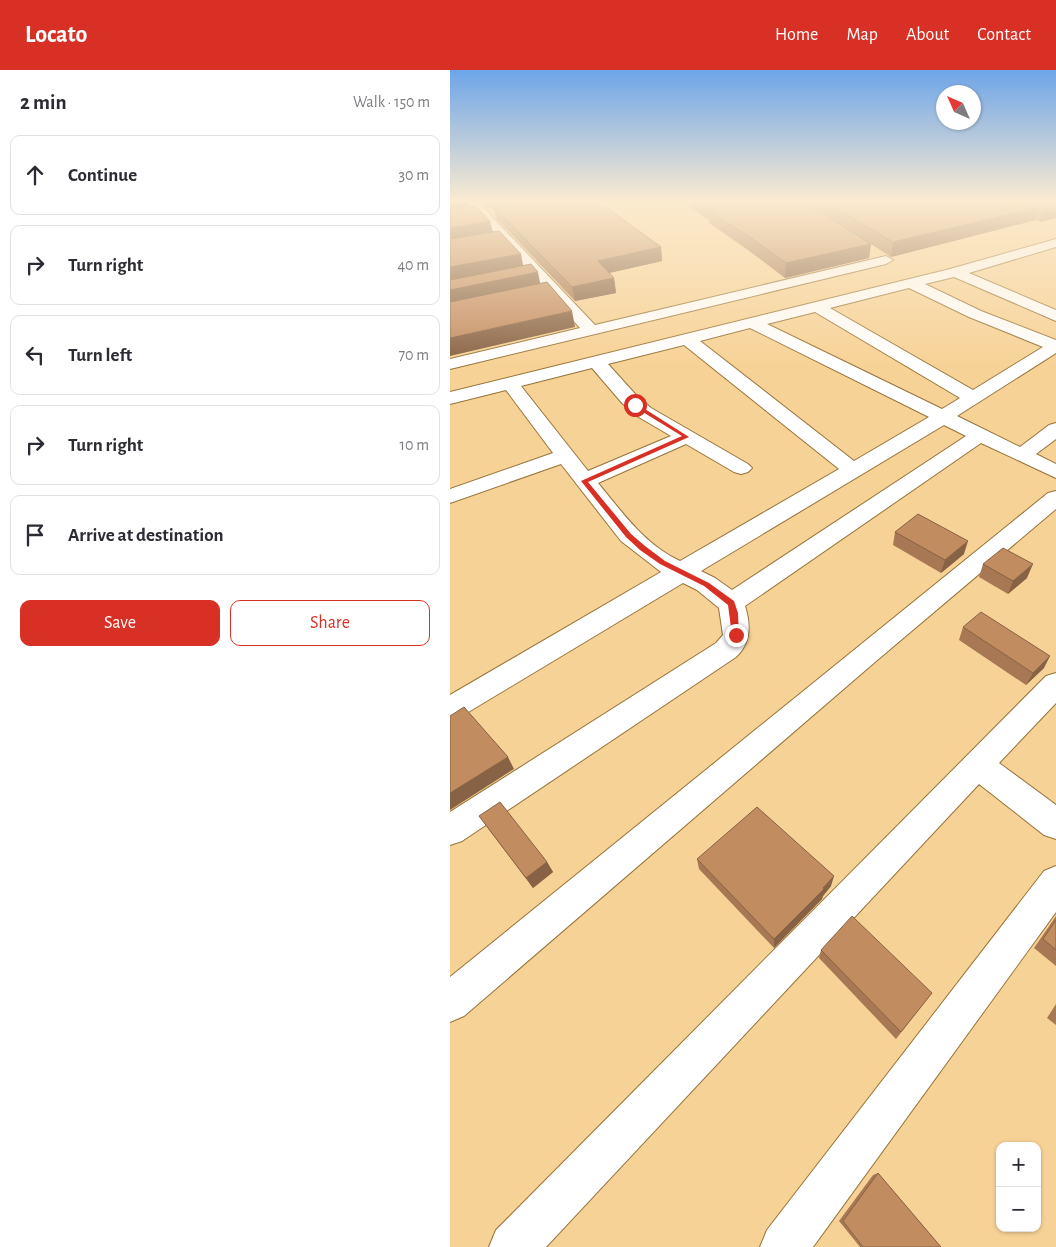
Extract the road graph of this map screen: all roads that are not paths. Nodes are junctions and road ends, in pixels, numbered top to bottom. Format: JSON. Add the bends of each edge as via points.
{"nodes":[{"id":1,"x":522,"y":257,"type":"edge"},
{"id":2,"x":881,"y":257,"type":"edge"},
{"id":3,"x":969,"y":257,"type":"edge"},
{"id":4,"x":1007,"y":257,"type":"edge"},
{"id":5,"x":955,"y":272,"type":"junction"},
{"id":6,"x":537,"y":273,"type":"junction"},
{"id":7,"x":518,"y":277,"type":"edge"},
{"id":8,"x":911,"y":283,"type":"junction"},
{"id":9,"x":555,"y":291,"type":"junction"},
{"id":10,"x":536,"y":295,"type":"edge"},
{"id":11,"x":816,"y":306,"type":"junction"},
{"id":12,"x":1056,"y":316,"type":"edge"},
{"id":13,"x":751,"y":322,"type":"junction"},
{"id":14,"x":591,"y":330,"type":"junction"},
{"id":15,"x":686,"y":338,"type":"junction"},
{"id":16,"x":596,"y":361,"type":"junction"},
{"id":17,"x":450,"y":363,"type":"edge"},
{"id":18,"x":510,"y":383,"type":"junction"},
{"id":19,"x":460,"y":386,"type":"edge"},
{"id":20,"x":450,"y":398,"type":"edge"},
{"id":21,"x":974,"y":399,"type":"junction"},
{"id":22,"x":943,"y":417,"type":"junction"},
{"id":23,"x":1056,"y":429,"type":"edge"},
{"id":24,"x":980,"y":435,"type":"junction"},
{"id":25,"x":686,"y":437,"type":"junction"},
{"id":26,"x":565,"y":456,"type":"junction"},
{"id":27,"x":1022,"y":456,"type":"junction"},
{"id":28,"x":742,"y":468,"type":"dead end"},
{"id":29,"x":853,"y":470,"type":"junction"},
{"id":30,"x":1056,"y":472,"type":"edge"},
{"id":31,"x":584,"y":481,"type":"junction"},
{"id":32,"x":450,"y":496,"type":"edge"},
{"id":33,"x":1056,"y":498,"type":"edge"},
{"id":34,"x":682,"y":573,"type":"junction"},
{"id":35,"x":731,"y":603,"type":"junction"},
{"id":36,"x":1056,"y":684,"type":"edge"},
{"id":37,"x":450,"y":709,"type":"edge"},
{"id":38,"x":978,"y":765,"type":"junction"},
{"id":39,"x":1056,"y":824,"type":"edge"},
{"id":40,"x":450,"y":830,"type":"edge"},
{"id":41,"x":1056,"y":883,"type":"edge"},
{"id":42,"x":450,"y":1002,"type":"edge"},
{"id":43,"x":513,"y":1247,"type":"edge"},
{"id":44,"x":784,"y":1247,"type":"edge"}],
"edges":[{"from":1,"to":6,"type":"street"},
{"from":2,"to":14,"type":"street","via":[[893,264]]},
{"from":3,"to":19,"type":"street"},
{"from":4,"to":5,"type":"street"},
{"from":5,"to":8,"type":"street"},
{"from":5,"to":12,"type":"street"},
{"from":6,"to":7,"type":"street"},
{"from":6,"to":9,"type":"street"},
{"from":8,"to":11,"type":"street"},
{"from":8,"to":21,"type":"street","via":[[974,314],[1056,346]]},
{"from":9,"to":10,"type":"street"},
{"from":9,"to":14,"type":"street"},
{"from":11,"to":13,"type":"street"},
{"from":11,"to":21,"type":"street"},
{"from":13,"to":15,"type":"street"},
{"from":13,"to":22,"type":"street"},
{"from":14,"to":17,"type":"street"},
{"from":15,"to":16,"type":"street"},
{"from":15,"to":29,"type":"street"},
{"from":16,"to":18,"type":"street"},
{"from":16,"to":25,"type":"street","via":[[635,405]]},
{"from":17,"to":19,"type":"street"},
{"from":18,"to":19,"type":"street"},
{"from":18,"to":26,"type":"street"},
{"from":19,"to":20,"type":"street"},
{"from":21,"to":22,"type":"street"},
{"from":22,"to":24,"type":"street"},
{"from":22,"to":29,"type":"street"},
{"from":23,"to":27,"type":"street"},
{"from":24,"to":27,"type":"street"},
{"from":24,"to":35,"type":"street"},
{"from":25,"to":28,"type":"street"},
{"from":25,"to":31,"type":"street"},
{"from":26,"to":31,"type":"street"},
{"from":26,"to":32,"type":"street"},
{"from":27,"to":30,"type":"street"},
{"from":29,"to":34,"type":"street"},
{"from":31,"to":34,"type":"street","via":[[628,536]]},
{"from":33,"to":42,"type":"street","via":[[864,654]]},
{"from":34,"to":35,"type":"street","via":[[706,584]]},
{"from":34,"to":37,"type":"street"},
{"from":35,"to":40,"type":"street","via":[[736,635],[726,650]]},
{"from":36,"to":38,"type":"street"},
{"from":38,"to":39,"type":"street"},
{"from":38,"to":43,"type":"street"},
{"from":41,"to":44,"type":"street"}]}
